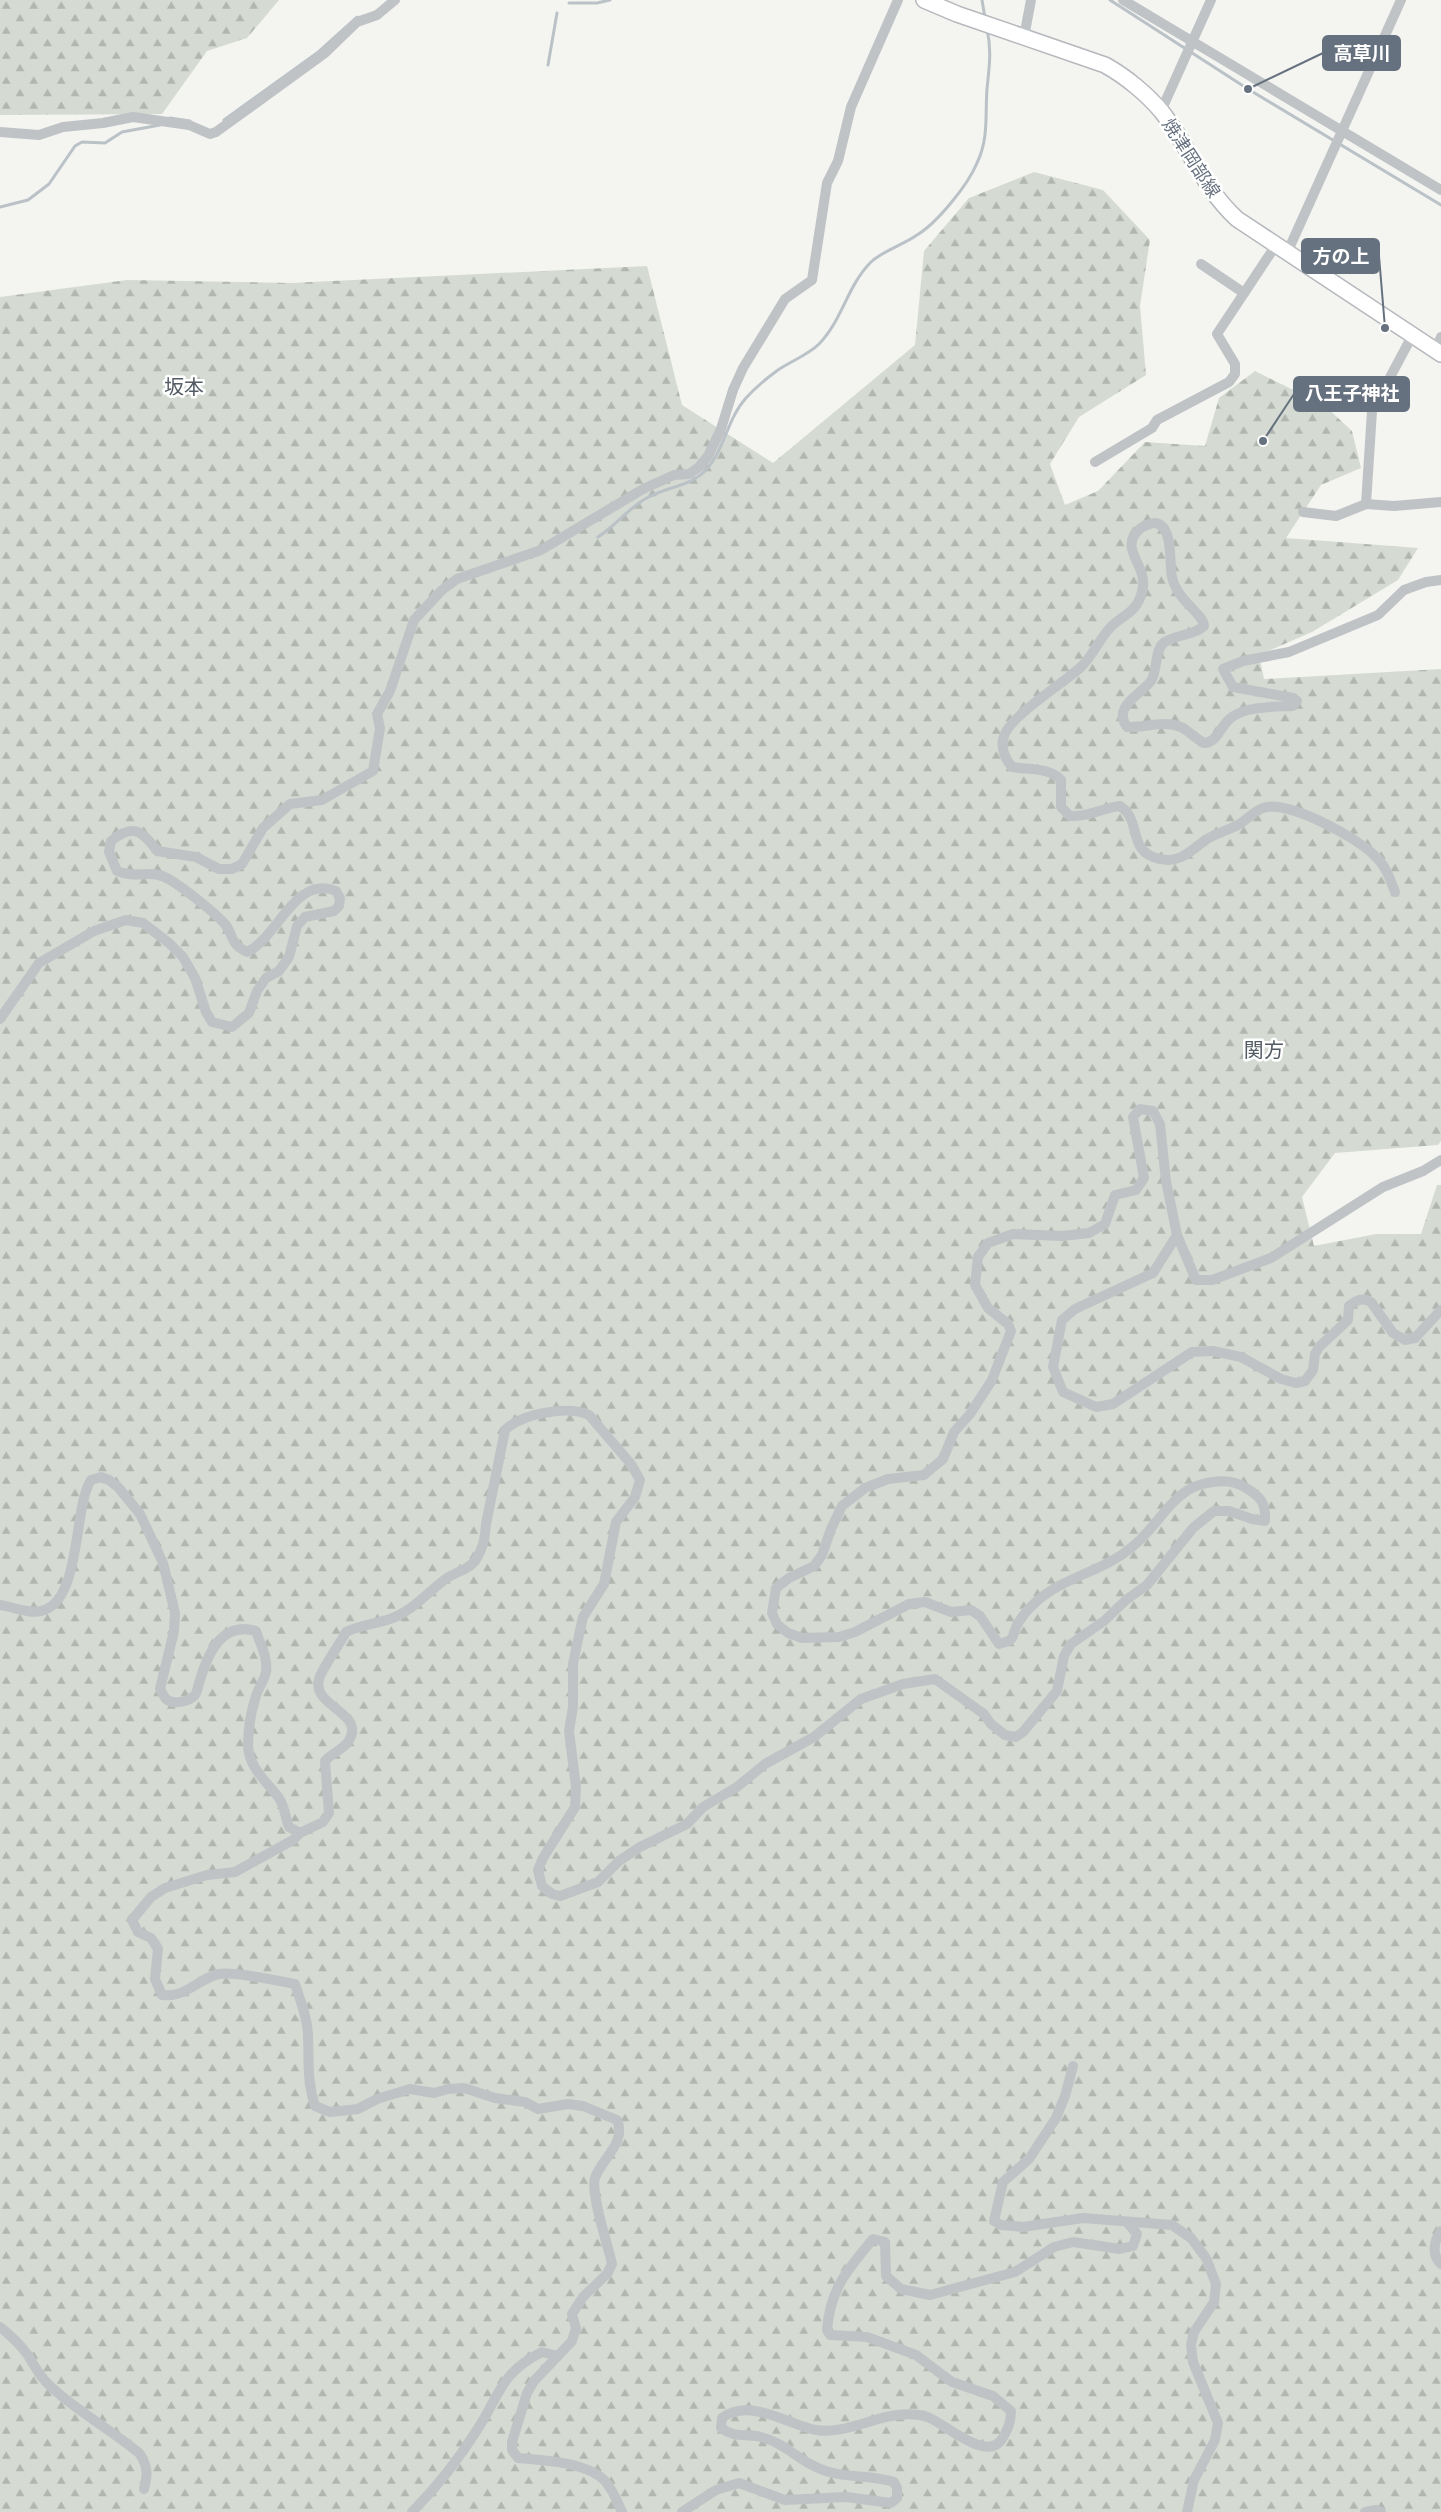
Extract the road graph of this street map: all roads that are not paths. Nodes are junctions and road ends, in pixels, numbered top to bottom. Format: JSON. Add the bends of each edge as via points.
{"nodes":[{"id":1,"x":395,"y":0,"type":"edge"},
{"id":2,"x":898,"y":0,"type":"edge"},
{"id":3,"x":924,"y":0,"type":"edge"},
{"id":4,"x":1031,"y":0,"type":"edge"},
{"id":5,"x":1123,"y":0,"type":"edge"},
{"id":6,"x":1211,"y":0,"type":"edge"},
{"id":7,"x":1401,"y":0,"type":"edge"},
{"id":8,"x":1024,"y":37,"type":"junction"},
{"id":9,"x":1192,"y":44,"type":"junction"},
{"id":10,"x":1161,"y":112,"type":"junction"},
{"id":11,"x":0,"y":132,"type":"edge"},
{"id":12,"x":1342,"y":134,"type":"junction"},
{"id":13,"x":1441,"y":190,"type":"edge"},
{"id":14,"x":1282,"y":249,"type":"junction"},
{"id":15,"x":1201,"y":264,"type":"dead end"},
{"id":16,"x":1244,"y":293,"type":"junction"},
{"id":17,"x":1412,"y":336,"type":"junction"},
{"id":18,"x":1439,"y":347,"type":"edge"},
{"id":19,"x":1095,"y":462,"type":"dead end"},
{"id":20,"x":1441,"y":502,"type":"edge"},
{"id":21,"x":1366,"y":504,"type":"junction"},
{"id":22,"x":1303,"y":512,"type":"dead end"},
{"id":23,"x":1441,"y":580,"type":"edge"},
{"id":24,"x":1395,"y":892,"type":"dead end"},
{"id":25,"x":0,"y":1019,"type":"edge"},
{"id":26,"x":1441,"y":1160,"type":"edge"},
{"id":27,"x":1177,"y":1234,"type":"junction"},
{"id":28,"x":1441,"y":1310,"type":"edge"},
{"id":29,"x":0,"y":1605,"type":"edge"},
{"id":30,"x":300,"y":1832,"type":"junction"},
{"id":31,"x":1073,"y":2066,"type":"dead end"},
{"id":32,"x":1127,"y":2222,"type":"junction"},
{"id":33,"x":1441,"y":2231,"type":"edge"},
{"id":34,"x":1441,"y":2264,"type":"edge"},
{"id":35,"x":0,"y":2327,"type":"edge"},
{"id":36,"x":558,"y":2356,"type":"junction"},
{"id":37,"x":144,"y":2489,"type":"dead end"},
{"id":38,"x":412,"y":2512,"type":"edge"},
{"id":39,"x":622,"y":2512,"type":"edge"},
{"id":40,"x":682,"y":2512,"type":"edge"},
{"id":41,"x":1187,"y":2512,"type":"edge"},
{"id":42,"x":1365,"y":2512,"type":"edge"},
{"id":43,"x":1381,"y":2512,"type":"edge"}],
"edges":[{"from":1,"to":11,"type":"street","via":[[377,15],[357,22],[324,53],[220,130],[210,134],[189,125],[133,117],[63,127],[39,135]]},
{"from":2,"to":25,"type":"street","via":[[851,107],[838,161],[827,184],[812,280],[785,299],[748,360],[733,390],[721,429],[699,467],[689,474],[674,475],[642,489],[541,550],[457,579],[442,590],[414,620],[390,691],[377,714],[380,728],[373,771],[322,800],[290,804],[262,828],[242,864],[232,869],[219,869],[196,857],[157,851],[145,834],[133,831],[120,833],[111,841],[109,852],[117,871],[129,876],[152,872],[171,880],[225,924],[236,947],[247,952],[259,947],[294,901],[316,888],[326,886],[336,891],[340,898],[334,911],[305,917],[296,926],[289,957],[279,971],[266,978],[249,1013],[232,1027],[212,1022],[184,957],[143,923],[126,920],[94,931],[39,963]]},
{"from":3,"to":8,"type":"main road","name":"焼津岡部線"},
{"from":4,"to":8,"type":"street"},
{"from":5,"to":9,"type":"street"},
{"from":6,"to":9,"type":"street"},
{"from":7,"to":12,"type":"street"},
{"from":8,"to":10,"type":"main road","name":"焼津岡部線","via":[[1105,65],[1120,74]]},
{"from":9,"to":10,"type":"street"},
{"from":9,"to":12,"type":"street"},
{"from":10,"to":14,"type":"main road","name":"焼津岡部線","via":[[1220,204]]},
{"from":12,"to":13,"type":"street"},
{"from":12,"to":14,"type":"street"},
{"from":14,"to":16,"type":"street"},
{"from":14,"to":17,"type":"main road","name":"焼津岡部線"},
{"from":15,"to":16,"type":"street"},
{"from":16,"to":19,"type":"street","via":[[1217,334],[1235,364],[1235,374],[1229,382],[1157,420],[1152,428]]},
{"from":17,"to":18,"type":"main road","name":"焼津岡部線"},
{"from":17,"to":21,"type":"street","via":[[1372,411]]},
{"from":20,"to":21,"type":"street","via":[[1394,506]]},
{"from":21,"to":22,"type":"street","via":[[1336,516]]},
{"from":23,"to":24,"type":"street","via":[[1404,590],[1378,616],[1289,652],[1243,661],[1223,669],[1233,687],[1297,701],[1293,706],[1265,708],[1231,718],[1214,740],[1204,743],[1183,728],[1167,723],[1136,728],[1127,727],[1122,721],[1126,704],[1153,678],[1164,642],[1199,631],[1204,626],[1204,620],[1178,595],[1172,578],[1168,536],[1155,523],[1144,526],[1136,532],[1131,543],[1132,554],[1142,575],[1140,598],[1135,608],[1107,630],[1082,665],[1011,723],[1002,742],[1012,768],[1056,774],[1061,780],[1061,807],[1070,816],[1086,816],[1114,806],[1126,809],[1138,845],[1148,855],[1171,860],[1181,858],[1206,840],[1264,808],[1281,806],[1318,819],[1366,848],[1387,872]]},
{"from":26,"to":27,"type":"street","via":[[1423,1172],[1377,1191],[1271,1258],[1212,1280],[1196,1280]]},
{"from":27,"to":28,"type":"street","via":[[1153,1273],[1075,1309],[1062,1320],[1053,1367],[1064,1392],[1096,1407],[1113,1404],[1192,1352],[1213,1351],[1241,1357],[1281,1379],[1296,1383],[1305,1381],[1312,1370],[1314,1354],[1348,1320],[1349,1306],[1357,1300],[1371,1302],[1393,1333],[1405,1340],[1415,1338]]},
{"from":27,"to":30,"type":"street","via":[[1166,1181],[1160,1124],[1153,1111],[1140,1110],[1133,1117],[1144,1178],[1136,1190],[1115,1194],[1105,1224],[1089,1232],[1062,1236],[1013,1234],[988,1243],[978,1257],[975,1285],[988,1308],[1008,1324],[1011,1331],[992,1380],[954,1432],[943,1459],[924,1475],[888,1479],[866,1488],[842,1506],[822,1555],[814,1566],[776,1588],[772,1613],[777,1624],[802,1638],[839,1637],[909,1604],[925,1602],[951,1612],[971,1610],[980,1616],[999,1644],[1014,1637],[1017,1625],[1041,1597],[1133,1547],[1188,1491],[1206,1483],[1224,1481],[1242,1485],[1258,1495],[1266,1507],[1265,1521],[1230,1511],[1214,1511],[1194,1528],[1147,1585],[1071,1644],[1064,1656],[1057,1691],[1024,1732],[1016,1737],[1005,1735],[984,1714],[935,1679],[903,1684],[861,1699],[814,1737],[765,1764],[737,1787],[703,1807],[687,1824],[619,1861],[598,1882],[560,1896],[552,1894],[542,1886],[538,1870],[575,1808],[576,1787],[569,1731],[577,1644],[583,1618],[604,1584],[616,1522],[635,1497],[640,1480],[631,1464],[589,1415],[580,1410],[566,1409],[513,1422],[505,1430],[485,1538],[474,1562],[444,1580],[401,1614],[346,1632],[319,1678],[318,1689],[322,1700],[349,1720],[352,1729],[349,1740],[324,1761],[330,1813],[323,1822]]},
{"from":29,"to":30,"type":"street","via":[[33,1612],[55,1603],[76,1554],[84,1490],[91,1480],[100,1477],[110,1480],[140,1514],[163,1563],[175,1612],[172,1647],[160,1689],[166,1699],[175,1702],[195,1694],[220,1637],[239,1629],[256,1630],[266,1657],[266,1673],[256,1696],[248,1747],[252,1762],[278,1797],[289,1827]]},
{"from":30,"to":36,"type":"street","via":[[292,1840],[235,1872],[207,1875],[165,1888],[151,1897],[132,1920],[138,1932],[151,1938],[158,1948],[154,1979],[162,1995],[174,1996],[219,1974],[295,1984],[308,2034],[310,2092],[314,2106],[330,2112],[358,2109],[377,2099],[410,2089],[434,2093],[464,2088],[495,2098],[525,2102],[538,2109],[562,2104],[584,2106],[617,2120],[620,2131],[616,2144],[595,2177],[593,2188],[612,2264],[608,2274],[583,2297],[572,2314],[576,2328],[572,2341]]},
{"from":31,"to":32,"type":"street","via":[[1056,2118],[1029,2159],[1003,2182],[994,2221],[1001,2226],[1023,2227],[1083,2218]]},
{"from":32,"to":40,"type":"street","via":[[1137,2234],[1133,2246],[1120,2249],[1073,2242],[1054,2247],[1015,2272],[930,2295],[901,2288],[886,2276],[884,2242],[873,2239],[847,2270],[833,2295],[827,2330],[830,2335],[867,2337],[916,2354],[952,2382],[993,2396],[1011,2411],[1009,2427],[1000,2442],[987,2447],[974,2444],[926,2416],[888,2415],[842,2428],[817,2430],[768,2413],[730,2412],[722,2418],[721,2428],[730,2435],[760,2436],[780,2443],[805,2463],[830,2473],[894,2482],[897,2498],[891,2504],[846,2497],[785,2500],[739,2482],[716,2490]]},
{"from":32,"to":41,"type":"street","via":[[1172,2225],[1191,2238],[1206,2258],[1216,2284],[1214,2302],[1194,2332],[1191,2346],[1193,2362],[1218,2423],[1215,2440],[1194,2480]]},
{"from":33,"to":34,"type":"street","via":[[1434,2245]]},
{"from":35,"to":37,"type":"street","via":[[10,2334],[28,2355],[35,2370],[55,2391],[140,2453],[148,2474]]},
{"from":36,"to":38,"type":"street","via":[[542,2352],[504,2380],[478,2430],[448,2472]]},
{"from":36,"to":39,"type":"street","via":[[527,2393],[512,2450],[518,2458],[562,2463],[603,2479]]},
{"from":42,"to":43,"type":"street"}]}
